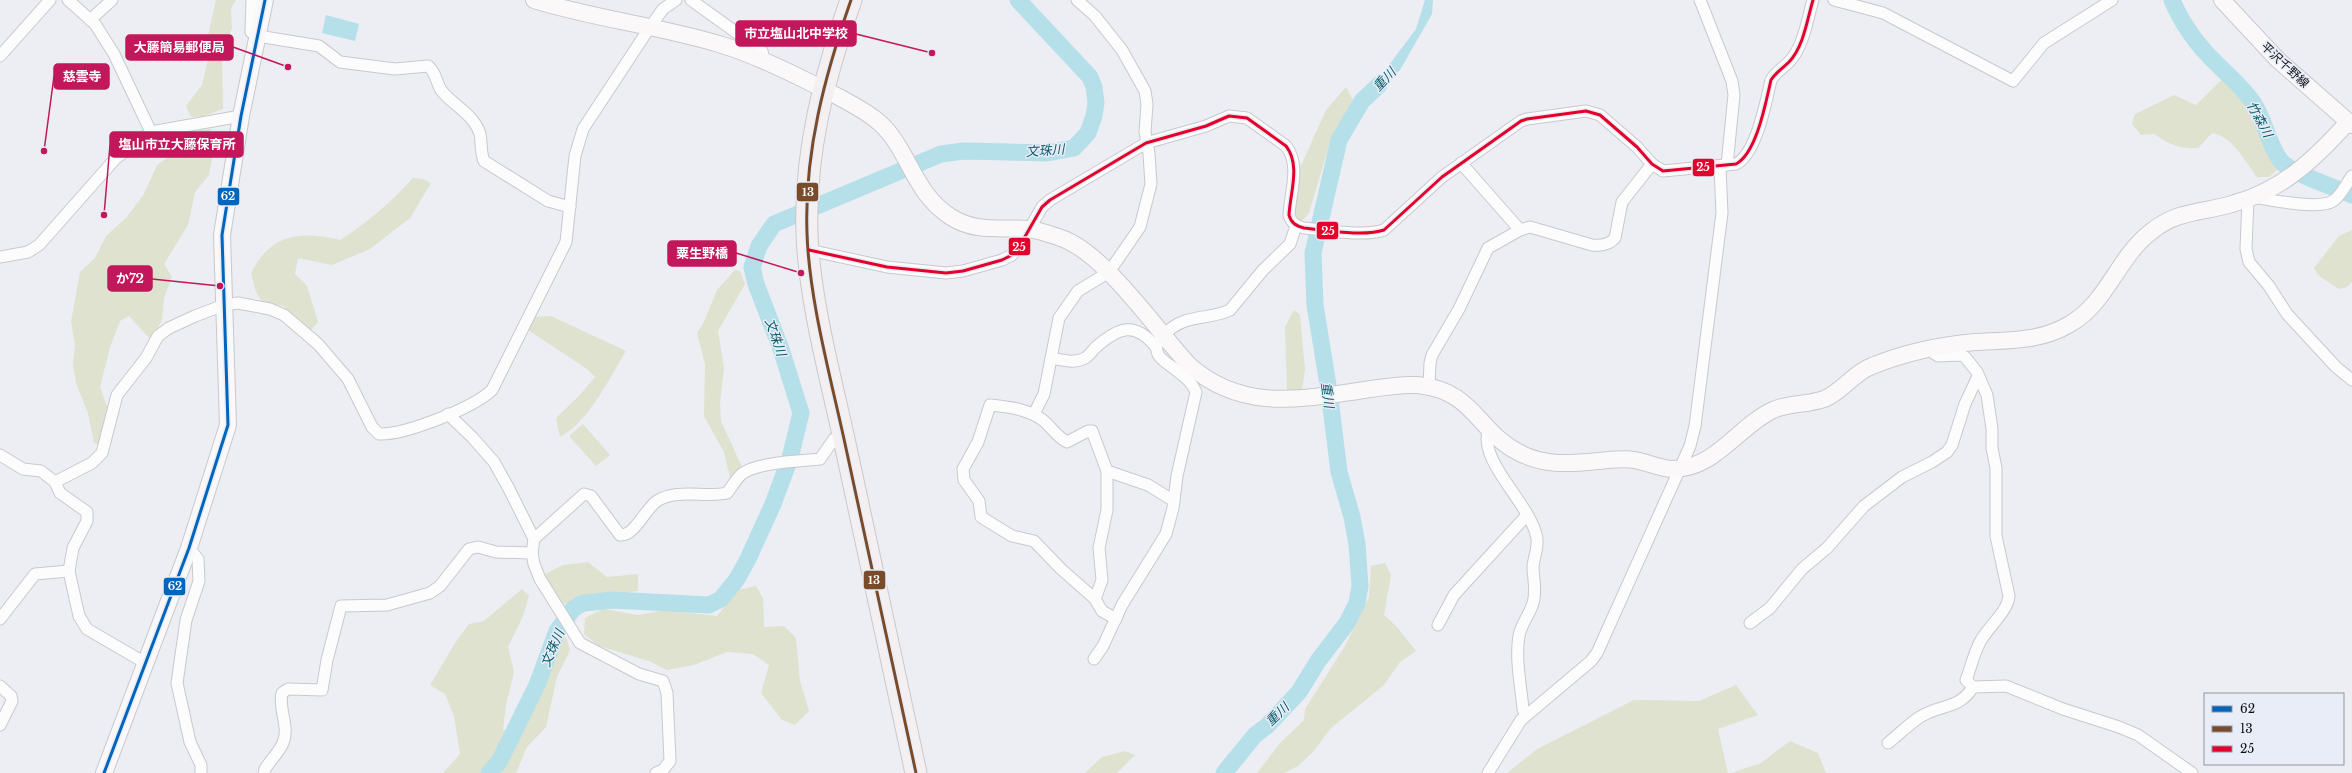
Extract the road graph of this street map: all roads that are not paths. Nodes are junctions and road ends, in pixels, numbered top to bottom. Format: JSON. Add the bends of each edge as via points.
{"nodes":[{"id":1,"x":50,"y":0,"type":"edge"},
{"id":2,"x":68,"y":0,"type":"edge"},
{"id":3,"x":112,"y":0,"type":"edge"},
{"id":4,"x":252,"y":0,"type":"edge"},
{"id":5,"x":265,"y":0,"type":"edge"},
{"id":6,"x":534,"y":0,"type":"edge"},
{"id":7,"x":676,"y":0,"type":"edge"},
{"id":8,"x":691,"y":0,"type":"edge"},
{"id":9,"x":851,"y":0,"type":"edge"},
{"id":10,"x":1077,"y":0,"type":"edge"},
{"id":11,"x":1700,"y":0,"type":"edge"},
{"id":12,"x":1813,"y":0,"type":"edge"},
{"id":13,"x":1834,"y":0,"type":"edge"},
{"id":14,"x":2112,"y":0,"type":"edge"},
{"id":15,"x":2222,"y":0,"type":"edge"},
{"id":16,"x":90,"y":20,"type":"junction"},
{"id":17,"x":650,"y":27,"type":"junction"},
{"id":18,"x":258,"y":36,"type":"junction"},
{"id":19,"x":0,"y":56,"type":"edge"},
{"id":20,"x":764,"y":60,"type":"junction"},
{"id":21,"x":824,"y":89,"type":"junction"},
{"id":22,"x":242,"y":116,"type":"junction"},
{"id":23,"x":2350,"y":124,"type":"edge"},
{"id":24,"x":151,"y":132,"type":"junction"},
{"id":25,"x":1146,"y":143,"type":"junction"},
{"id":26,"x":1461,"y":163,"type":"junction"},
{"id":27,"x":1652,"y":164,"type":"junction"},
{"id":28,"x":1724,"y":166,"type":"junction"},
{"id":29,"x":2352,"y":176,"type":"edge"},
{"id":30,"x":2250,"y":198,"type":"junction"},
{"id":31,"x":570,"y":207,"type":"junction"},
{"id":32,"x":1300,"y":227,"type":"junction"},
{"id":33,"x":1029,"y":229,"type":"junction"},
{"id":34,"x":1520,"y":230,"type":"junction"},
{"id":35,"x":808,"y":242,"type":"junction"},
{"id":36,"x":0,"y":257,"type":"edge"},
{"id":37,"x":1109,"y":272,"type":"junction"},
{"id":38,"x":224,"y":305,"type":"junction"},
{"id":39,"x":1160,"y":342,"type":"junction"},
{"id":40,"x":1929,"y":350,"type":"junction"},
{"id":41,"x":1051,"y":358,"type":"junction"},
{"id":42,"x":1978,"y":376,"type":"junction"},
{"id":43,"x":2352,"y":380,"type":"edge"},
{"id":44,"x":1429,"y":386,"type":"junction"},
{"id":45,"x":448,"y":414,"type":"junction"},
{"id":46,"x":1034,"y":414,"type":"junction"},
{"id":47,"x":1489,"y":428,"type":"junction"},
{"id":48,"x":843,"y":434,"type":"junction"},
{"id":49,"x":0,"y":455,"type":"edge"},
{"id":50,"x":1680,"y":468,"type":"junction"},
{"id":51,"x":1107,"y":471,"type":"junction"},
{"id":52,"x":55,"y":482,"type":"junction"},
{"id":53,"x":1174,"y":501,"type":"junction"},
{"id":54,"x":1527,"y":515,"type":"junction"},
{"id":55,"x":534,"y":539,"type":"junction"},
{"id":56,"x":189,"y":548,"type":"junction"},
{"id":57,"x":532,"y":553,"type":"junction"},
{"id":58,"x":69,"y":571,"type":"junction"},
{"id":59,"x":1095,"y":599,"type":"junction"},
{"id":60,"x":0,"y":619,"type":"edge"},
{"id":61,"x":1116,"y":619,"type":"junction"},
{"id":62,"x":1750,"y":623,"type":"dead end"},
{"id":63,"x":1438,"y":625,"type":"dead end"},
{"id":64,"x":1094,"y":660,"type":"dead end"},
{"id":65,"x":147,"y":664,"type":"junction"},
{"id":66,"x":0,"y":686,"type":"edge"},
{"id":67,"x":1973,"y":687,"type":"junction"},
{"id":68,"x":1526,"y":715,"type":"junction"},
{"id":69,"x":0,"y":725,"type":"edge"},
{"id":70,"x":1888,"y":743,"type":"dead end"},
{"id":71,"x":104,"y":773,"type":"edge"},
{"id":72,"x":202,"y":773,"type":"edge"},
{"id":73,"x":264,"y":773,"type":"edge"},
{"id":74,"x":656,"y":773,"type":"edge"},
{"id":75,"x":916,"y":773,"type":"edge"},
{"id":76,"x":1488,"y":773,"type":"edge"},
{"id":77,"x":2192,"y":773,"type":"edge"}],
"edges":[{"from":1,"to":19,"type":"street"},
{"from":2,"to":16,"type":"street"},
{"from":3,"to":16,"type":"street"},
{"from":4,"to":18,"type":"street","via":[[251,32]]},
{"from":5,"to":18,"type":"street"},
{"from":6,"to":17,"type":"street"},
{"from":7,"to":17,"type":"street","via":[[664,9]]},
{"from":8,"to":20,"type":"street","via":[[762,51]]},
{"from":9,"to":21,"type":"highway"},
{"from":10,"to":25,"type":"street","via":[[1095,16],[1122,50],[1145,91]]},
{"from":11,"to":28,"type":"street","via":[[1734,89]]},
{"from":12,"to":28,"type":"street","via":[[1799,48],[1771,80],[1758,130],[1745,156],[1736,164]]},
{"from":13,"to":14,"type":"street","via":[[1883,13],[2013,81],[2044,43]]},
{"from":15,"to":23,"type":"street","name":"平沢千野線","via":[[2278,60]]},
{"from":16,"to":24,"type":"street","via":[[114,54]]},
{"from":17,"to":20,"type":"street","via":[[722,45]]},
{"from":17,"to":31,"type":"street","via":[[582,129],[575,156]]},
{"from":18,"to":22,"type":"street"},
{"from":18,"to":31,"type":"street","via":[[319,46],[340,62],[395,69],[428,66],[433,70],[440,88],[468,115],[480,133],[480,151],[484,161],[548,201]]},
{"from":20,"to":21,"type":"street"},
{"from":21,"to":33,"type":"street","via":[[875,119],[888,131],[917,182],[940,209],[952,218],[987,230]]},
{"from":21,"to":35,"type":"highway","via":[[813,138],[808,190]]},
{"from":22,"to":24,"type":"street"},
{"from":22,"to":38,"type":"street","via":[[222,235]]},
{"from":23,"to":30,"type":"street","via":[[2289,179]]},
{"from":24,"to":36,"type":"street","via":[[116,158],[39,245],[28,252]]},
{"from":25,"to":32,"type":"street","via":[[1206,126],[1229,116],[1247,118],[1290,151],[1294,181],[1289,215],[1291,221]]},
{"from":25,"to":33,"type":"street","via":[[1050,200],[1042,207]]},
{"from":25,"to":37,"type":"street","via":[[1151,184],[1140,228]]},
{"from":26,"to":27,"type":"street","via":[[1521,120],[1586,111],[1607,120]]},
{"from":26,"to":32,"type":"street","via":[[1384,230],[1357,232]]},
{"from":26,"to":34,"type":"street"},
{"from":27,"to":28,"type":"street","via":[[1663,171]]},
{"from":27,"to":34,"type":"street","via":[[1622,202],[1612,243],[1592,245],[1537,228]]},
{"from":28,"to":50,"type":"street","via":[[1722,213],[1695,426],[1690,446]]},
{"from":29,"to":30,"type":"street","via":[[2337,198],[2326,204]]},
{"from":30,"to":40,"type":"street","via":[[2227,206],[2181,214],[2152,230],[2131,252],[2094,305],[2070,324],[2053,333],[2019,341],[1975,342]]},
{"from":30,"to":43,"type":"street","via":[[2246,249],[2249,262],[2287,314],[2336,367]]},
{"from":31,"to":45,"type":"street","via":[[566,242],[492,390],[483,398]]},
{"from":32,"to":39,"type":"street","via":[[1290,244],[1262,270],[1230,310],[1223,314],[1184,321]]},
{"from":33,"to":35,"type":"street","via":[[1012,255],[1002,260],[946,273],[887,267]]},
{"from":33,"to":37,"type":"street","via":[[1061,237],[1082,248]]},
{"from":34,"to":44,"type":"street","via":[[1494,244],[1484,253],[1459,309],[1432,356]]},
{"from":35,"to":48,"type":"highway","via":[[814,292]]},
{"from":37,"to":39,"type":"street"},
{"from":37,"to":41,"type":"street","via":[[1078,291],[1071,299],[1059,318]]},
{"from":38,"to":45,"type":"street","via":[[238,303],[270,309],[295,322],[348,379],[372,427],[379,434],[392,435]]},
{"from":38,"to":52,"type":"street","via":[[169,328],[158,336],[146,358],[117,395],[102,453],[92,464]]},
{"from":38,"to":56,"type":"street","via":[[228,425]]},
{"from":39,"to":41,"type":"street","via":[[1138,330],[1121,331],[1108,337],[1085,358],[1075,362]]},
{"from":39,"to":44,"type":"street","via":[[1204,378],[1220,387],[1252,397],[1275,400],[1308,398],[1390,386]]},
{"from":39,"to":53,"type":"street","via":[[1158,357],[1187,380],[1196,392],[1177,476]]},
{"from":40,"to":42,"type":"street","via":[[1938,356],[1961,355]]},
{"from":40,"to":50,"type":"street","via":[[1870,366],[1823,399],[1773,410],[1713,457]]},
{"from":41,"to":46,"type":"street","via":[[1044,394]]},
{"from":42,"to":62,"type":"street","via":[[1948,452],[1902,477],[1864,506],[1827,548],[1802,569],[1770,608]]},
{"from":42,"to":67,"type":"street","via":[[1990,407],[1992,448],[1996,468],[1996,536],[2009,596],[2005,609],[1995,619],[1979,644],[1966,680]]},
{"from":44,"to":47,"type":"street","via":[[1464,402]]},
{"from":45,"to":55,"type":"street","via":[[494,462]]},
{"from":46,"to":51,"type":"street","via":[[1045,422],[1056,436],[1067,442],[1092,431]]},
{"from":46,"to":59,"type":"street","via":[[990,405],[978,442],[963,469],[964,480],[979,502],[982,517],[1012,536],[1034,541]]},
{"from":47,"to":50,"type":"street","via":[[1515,451],[1543,462],[1559,465],[1623,459],[1672,469]]},
{"from":47,"to":54,"type":"street","via":[[1486,434],[1487,445],[1496,466]]},
{"from":48,"to":55,"type":"street","via":[[834,439],[820,459],[773,464],[742,474],[727,493],[671,495],[658,500],[646,510],[631,532],[625,536],[620,535],[591,496],[584,494]]},
{"from":48,"to":75,"type":"highway"},
{"from":49,"to":52,"type":"street","via":[[23,469],[42,471]]},
{"from":50,"to":68,"type":"street","via":[[1597,653],[1591,661]]},
{"from":51,"to":53,"type":"street","via":[[1148,485]]},
{"from":51,"to":59,"type":"street","via":[[1107,510],[1099,548],[1102,580]]},
{"from":52,"to":58,"type":"street","via":[[60,493],[82,508],[88,516],[73,548]]},
{"from":53,"to":61,"type":"street","via":[[1162,542]]},
{"from":54,"to":63,"type":"street","via":[[1454,595]]},
{"from":54,"to":68,"type":"street","via":[[1537,539],[1533,566],[1534,598],[1520,628],[1518,644],[1523,709]]},
{"from":55,"to":57,"type":"street"},
{"from":56,"to":65,"type":"street"},
{"from":56,"to":72,"type":"street","via":[[198,559],[199,581],[186,620],[177,683],[190,742]]},
{"from":57,"to":73,"type":"street","via":[[496,552],[478,547],[469,549],[440,586],[430,593],[387,605],[341,606],[322,690],[288,689],[282,693],[280,700],[285,725],[284,742]]},
{"from":57,"to":74,"type":"street","via":[[540,580],[580,643],[639,674],[663,681],[667,693],[670,761],[663,770]]},
{"from":58,"to":60,"type":"street","via":[[35,574]]},
{"from":58,"to":65,"type":"street","via":[[79,616],[87,629]]},
{"from":59,"to":61,"type":"street","via":[[1102,611]]},
{"from":61,"to":64,"type":"street"},
{"from":65,"to":71,"type":"street"},
{"from":66,"to":69,"type":"street","via":[[11,696],[12,701]]},
{"from":67,"to":70,"type":"street","via":[[1968,696],[1952,706],[1935,709],[1919,717]]},
{"from":67,"to":77,"type":"street","via":[[2006,686],[2063,710],[2119,727],[2138,735]]},
{"from":68,"to":76,"type":"street","via":[[1515,727]]}]}
